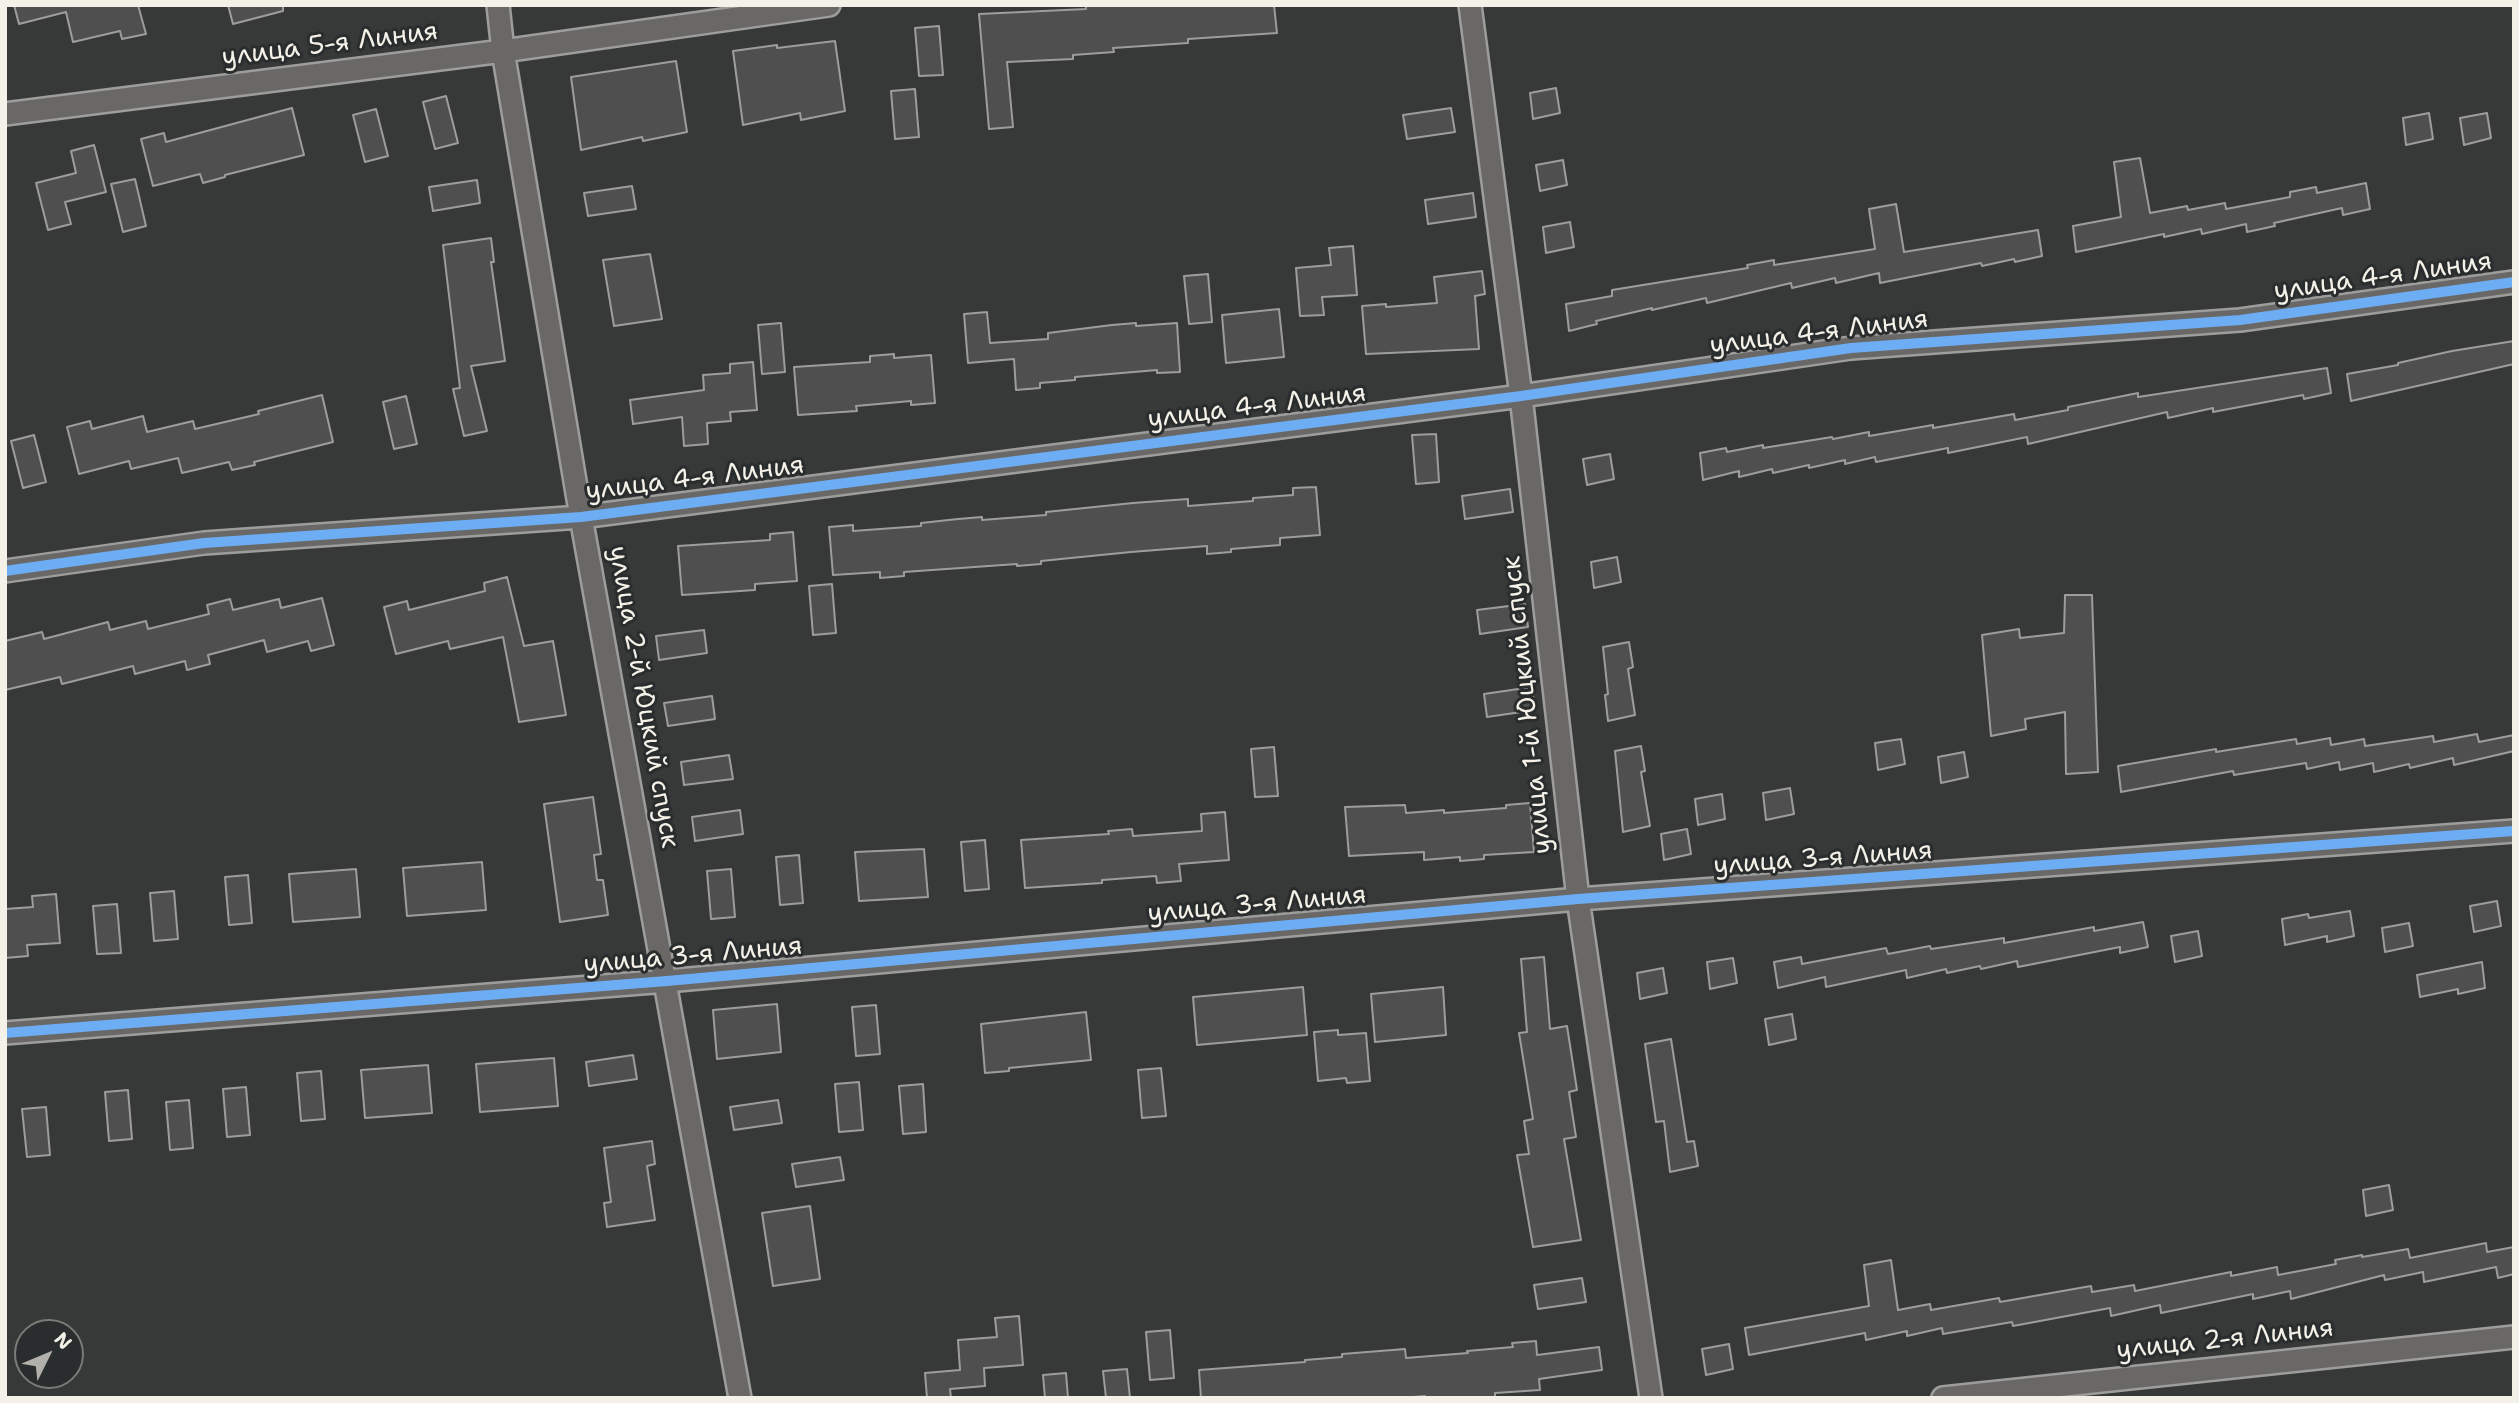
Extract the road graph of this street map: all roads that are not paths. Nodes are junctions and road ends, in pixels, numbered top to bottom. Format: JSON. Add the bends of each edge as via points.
{"nodes":[{"id":1,"x":498,"y":5,"type":"edge"},
{"id":2,"x":829,"y":5,"type":"edge"},
{"id":3,"x":1470,"y":5,"type":"edge"},
{"id":4,"x":503,"y":51,"type":"junction"},
{"id":5,"x":5,"y":114,"type":"edge"},
{"id":6,"x":2514,"y":282,"type":"edge"},
{"id":7,"x":1521,"y":396,"type":"junction"},
{"id":8,"x":582,"y":517,"type":"junction"},
{"id":9,"x":5,"y":572,"type":"edge"},
{"id":10,"x":2514,"y":831,"type":"edge"},
{"id":11,"x":1578,"y":899,"type":"junction"},
{"id":12,"x":667,"y":981,"type":"junction"},
{"id":13,"x":5,"y":1033,"type":"edge"},
{"id":14,"x":2514,"y":1337,"type":"edge"},
{"id":15,"x":740,"y":1398,"type":"edge"},
{"id":16,"x":1651,"y":1398,"type":"edge"},
{"id":17,"x":1942,"y":1398,"type":"edge"}],
"edges":[{"from":1,"to":4,"type":"street","name":"улица 2-й Юцкий спуск"},
{"from":2,"to":4,"type":"street","name":"улица 5-я Линия"},
{"from":3,"to":7,"type":"street","name":"улица 1-й Юцкий спуск"},
{"from":4,"to":5,"type":"street","name":"улица 5-я Линия"},
{"from":4,"to":8,"type":"street","name":"улица 2-й Юцкий спуск"},
{"from":6,"to":7,"type":"street","name":"улица 4-я Линия","via":[[2240,320],[1851,348]]},
{"from":7,"to":8,"type":"street","name":"улица 4-я Линия"},
{"from":7,"to":11,"type":"street","name":"улица 1-й Юцкий спуск"},
{"from":8,"to":9,"type":"street","name":"улица 4-я Линия","via":[[204,543]]},
{"from":8,"to":12,"type":"street","name":"улица 2-й Юцкий спуск"},
{"from":10,"to":11,"type":"street","name":"улица 3-я Линия"},
{"from":11,"to":12,"type":"street","name":"улица 3-я Линия"},
{"from":11,"to":16,"type":"street","name":"улица 1-й Юцкий спуск"},
{"from":12,"to":13,"type":"street","name":"улица 3-я Линия"},
{"from":12,"to":15,"type":"street","name":"улица 2-й Юцкий спуск"},
{"from":14,"to":17,"type":"street","name":"улица 2-я Линия"}]}
